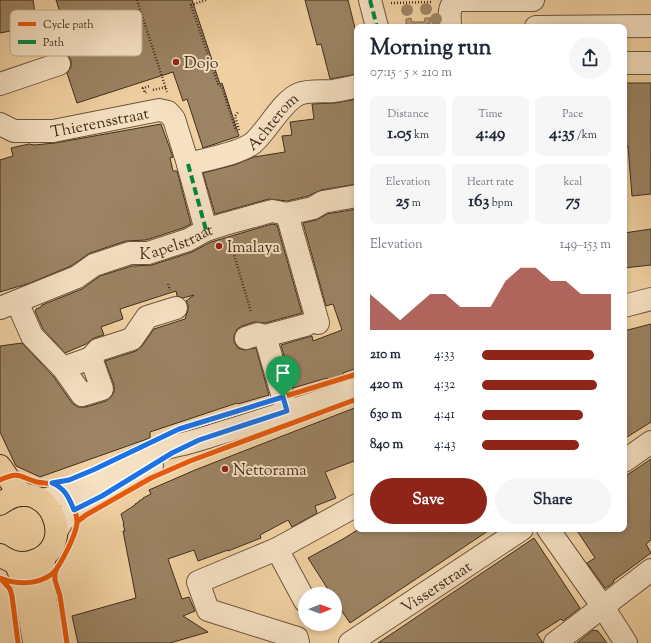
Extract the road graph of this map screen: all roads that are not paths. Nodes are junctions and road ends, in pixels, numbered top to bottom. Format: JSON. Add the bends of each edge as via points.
{"nodes":[{"id":1,"x":534,"y":0,"type":"edge"},
{"id":2,"x":370,"y":1,"type":"edge"},
{"id":3,"x":376,"y":24,"type":"edge"},
{"id":4,"x":450,"y":24,"type":"edge"},
{"id":5,"x":627,"y":26,"type":"edge"},
{"id":6,"x":651,"y":26,"type":"edge"},
{"id":7,"x":50,"y":58,"type":"road end"},
{"id":8,"x":627,"y":63,"type":"edge"},
{"id":9,"x":651,"y":63,"type":"edge"},
{"id":10,"x":0,"y":84,"type":"edge"},
{"id":11,"x":354,"y":87,"type":"edge"},
{"id":12,"x":0,"y":124,"type":"edge"},
{"id":13,"x":188,"y":164,"type":"junction"},
{"id":14,"x":354,"y":197,"type":"edge"},
{"id":15,"x":287,"y":214,"type":"junction"},
{"id":16,"x":215,"y":227,"type":"junction"},
{"id":17,"x":651,"y":299,"type":"edge"},
{"id":18,"x":9,"y":305,"type":"edge"},
{"id":19,"x":627,"y":305,"type":"edge"},
{"id":20,"x":176,"y":308,"type":"dead end"},
{"id":21,"x":91,"y":358,"type":"junction"},
{"id":22,"x":63,"y":368,"type":"junction"},
{"id":23,"x":354,"y":389,"type":"edge"},
{"id":24,"x":287,"y":411,"type":"junction"},
{"id":25,"x":199,"y":440,"type":"junction"},
{"id":26,"x":651,"y":442,"type":"edge"},
{"id":27,"x":627,"y":459,"type":"edge"},
{"id":28,"x":0,"y":466,"type":"edge"},
{"id":29,"x":32,"y":497,"type":"junction"},
{"id":30,"x":0,"y":504,"type":"edge"},
{"id":31,"x":354,"y":507,"type":"edge"},
{"id":32,"x":57,"y":530,"type":"junction"},
{"id":33,"x":517,"y":532,"type":"edge"},
{"id":34,"x":550,"y":532,"type":"edge"},
{"id":35,"x":276,"y":549,"type":"junction"},
{"id":36,"x":45,"y":555,"type":"junction"},
{"id":37,"x":8,"y":559,"type":"edge"},
{"id":38,"x":651,"y":570,"type":"edge"},
{"id":39,"x":298,"y":588,"type":"edge"},
{"id":40,"x":603,"y":607,"type":"junction"},
{"id":41,"x":302,"y":635,"type":"edge"},
{"id":42,"x":34,"y":643,"type":"edge"},
{"id":43,"x":53,"y":643,"type":"edge"},
{"id":44,"x":350,"y":643,"type":"edge"},
{"id":45,"x":555,"y":643,"type":"edge"},
{"id":46,"x":626,"y":643,"type":"edge"}],
"edges":[{"from":1,"to":4,"type":"street","via":[[458,0],[452,3],[450,8]]},
{"from":2,"to":3,"type":"street"},
{"from":5,"to":6,"type":"street"},
{"from":7,"to":10,"type":"street"},
{"from":8,"to":9,"type":"street"},
{"from":11,"to":13,"type":"street","name":"Achterom","via":[[300,94],[290,99],[252,144]]},
{"from":12,"to":13,"type":"street","name":"Thierensstraat","via":[[14,131],[53,131],[159,110],[168,112],[174,119]]},
{"from":13,"to":16,"type":"street"},
{"from":14,"to":15,"type":"street","name":"Kapelstraat","via":[[323,202],[313,208]]},
{"from":15,"to":16,"type":"street","name":"Kapelstraat","via":[[272,211]]},
{"from":15,"to":24,"type":"street","via":[[312,324],[255,337]]},
{"from":16,"to":18,"type":"street","name":"Kapelstraat","via":[[188,240],[148,253],[130,253],[94,265],[77,277]]},
{"from":17,"to":19,"type":"street"},
{"from":18,"to":22,"type":"street","via":[[32,336]]},
{"from":20,"to":21,"type":"street","via":[[147,317],[132,338],[98,350]]},
{"from":21,"to":22,"type":"street"},
{"from":21,"to":22,"type":"street","via":[[102,388],[82,395]]},
{"from":23,"to":24,"type":"street"},
{"from":24,"to":25,"type":"street"},
{"from":25,"to":29,"type":"street","via":[[142,455],[66,493],[51,498]]},
{"from":25,"to":32,"type":"street","via":[[166,456],[102,496],[74,510]]},
{"from":26,"to":27,"type":"street"},
{"from":28,"to":29,"type":"main road","via":[[15,488]]},
{"from":29,"to":30,"type":"main road","via":[[16,496]]},
{"from":29,"to":32,"type":"main road","via":[[47,505],[56,521]]},
{"from":31,"to":35,"type":"street"},
{"from":32,"to":36,"type":"main road","via":[[53,544]]},
{"from":33,"to":44,"type":"street","name":"Visserstraat"},
{"from":34,"to":40,"type":"street"},
{"from":35,"to":39,"type":"street"},
{"from":35,"to":41,"type":"street","via":[[198,582],[208,610]]},
{"from":36,"to":37,"type":"main road","via":[[36,561],[26,563]]},
{"from":36,"to":43,"type":"main road","via":[[43,579]]},
{"from":37,"to":42,"type":"main road","via":[[24,583]]},
{"from":38,"to":40,"type":"street"},
{"from":40,"to":45,"type":"street"},
{"from":40,"to":46,"type":"street"}]}
